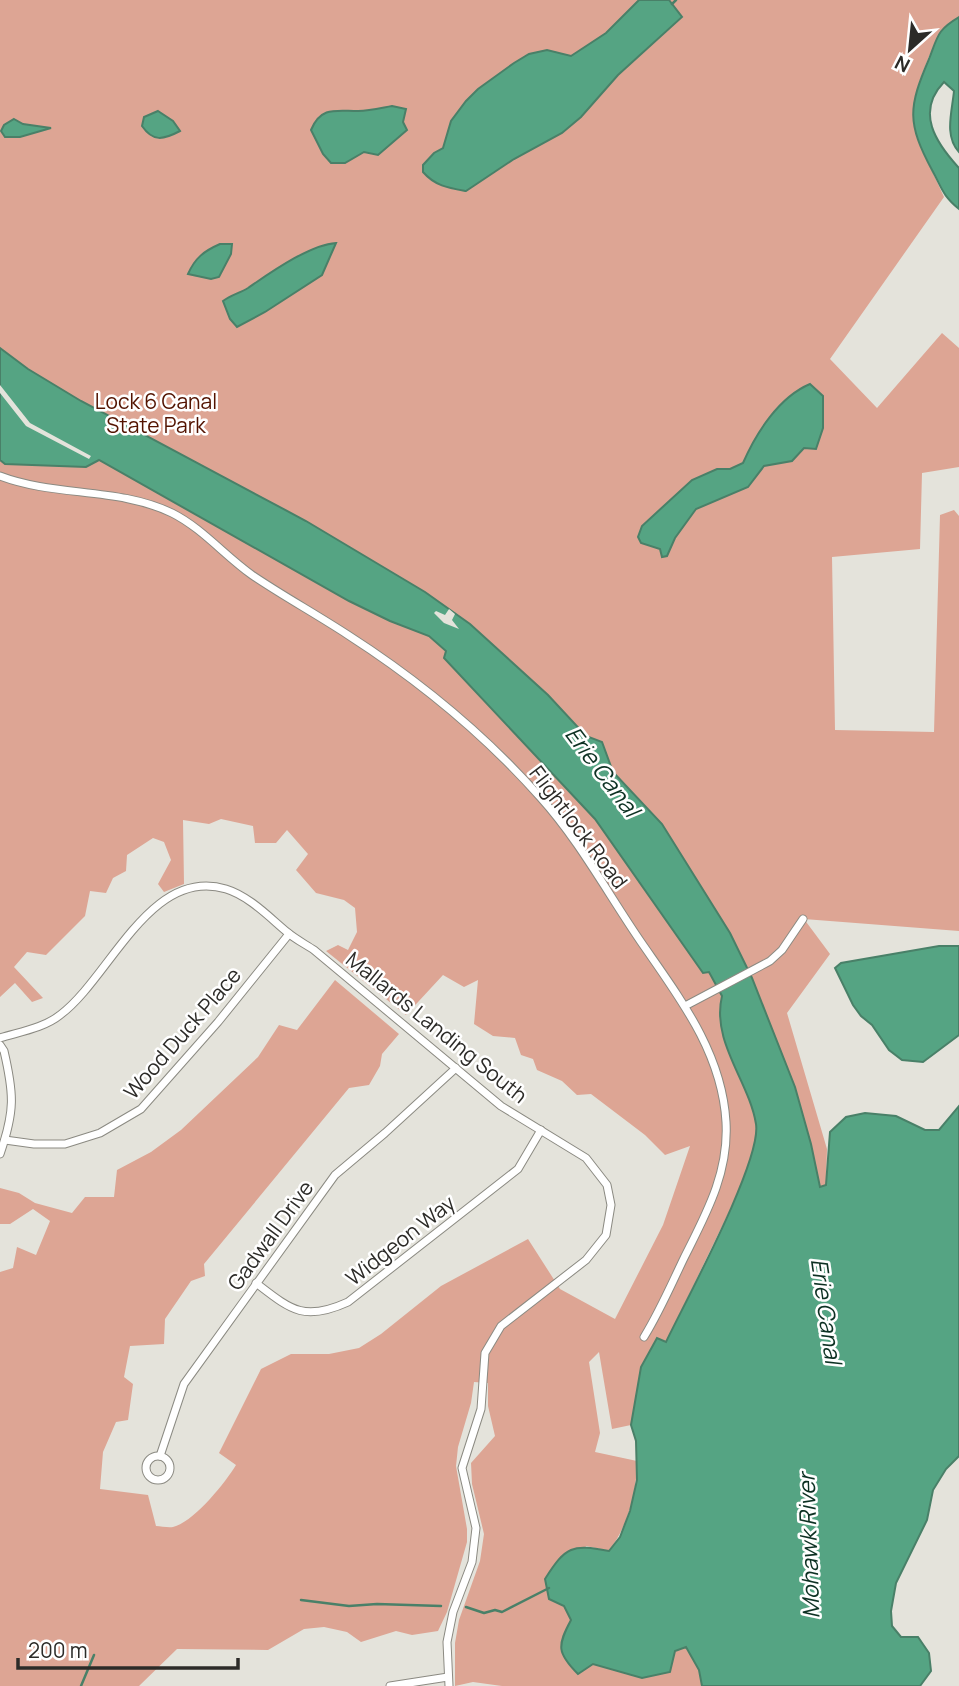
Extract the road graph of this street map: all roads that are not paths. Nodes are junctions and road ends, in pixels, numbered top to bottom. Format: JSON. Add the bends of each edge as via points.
{"nodes":[{"id":1,"x":0,"y":476,"type":"edge"},
{"id":2,"x":803,"y":919,"type":"dead end"},
{"id":3,"x":289,"y":934,"type":"junction"},
{"id":4,"x":685,"y":1006,"type":"junction"},
{"id":5,"x":0,"y":1038,"type":"edge"},
{"id":6,"x":0,"y":1045,"type":"edge"},
{"id":7,"x":456,"y":1068,"type":"junction"},
{"id":8,"x":541,"y":1130,"type":"junction"},
{"id":9,"x":5,"y":1140,"type":"junction"},
{"id":10,"x":0,"y":1154,"type":"edge"},
{"id":11,"x":256,"y":1283,"type":"junction"},
{"id":12,"x":644,"y":1337,"type":"dead end"},
{"id":13,"x":160,"y":1457,"type":"dead end"},
{"id":14,"x":449,"y":1682,"type":"edge"},
{"id":15,"x":390,"y":1686,"type":"edge"}],
"edges":[{"from":1,"to":4,"type":"street","name":"Flightlock Road","via":[[42,488],[127,499],[173,514],[249,573],[347,634],[438,700],[543,800]]},
{"from":2,"to":4,"type":"street","via":[[770,961]]},
{"from":3,"to":5,"type":"street","name":"Mallards Landing South","via":[[226,889],[199,886],[182,890],[151,910],[63,1013]]},
{"from":3,"to":7,"type":"street","name":"Mallards Landing South"},
{"from":3,"to":9,"type":"street","name":"Wood Duck Place","via":[[141,1109],[100,1133],[65,1144]]},
{"from":4,"to":12,"type":"street","name":"Flightlock Road","via":[[715,1066],[726,1119],[725,1159],[700,1227]]},
{"from":6,"to":9,"type":"street","via":[[13,1099]]},
{"from":7,"to":8,"type":"street","name":"Mallards Landing South","via":[[500,1106]]},
{"from":7,"to":11,"type":"street","name":"Gadwall Drive","via":[[335,1175]]},
{"from":8,"to":11,"type":"street","name":"Widgeon Way","via":[[518,1169],[348,1303],[309,1313],[291,1308]]},
{"from":8,"to":14,"type":"street","name":"Mallards Landing South","via":[[586,1158],[607,1185],[611,1205],[606,1235],[586,1260],[501,1326],[485,1353],[481,1409],[462,1468],[475,1528],[472,1562],[447,1642]]},
{"from":9,"to":10,"type":"street"},
{"from":11,"to":13,"type":"street","name":"Gadwall Drive","via":[[184,1384]]},
{"from":14,"to":15,"type":"street"}]}
